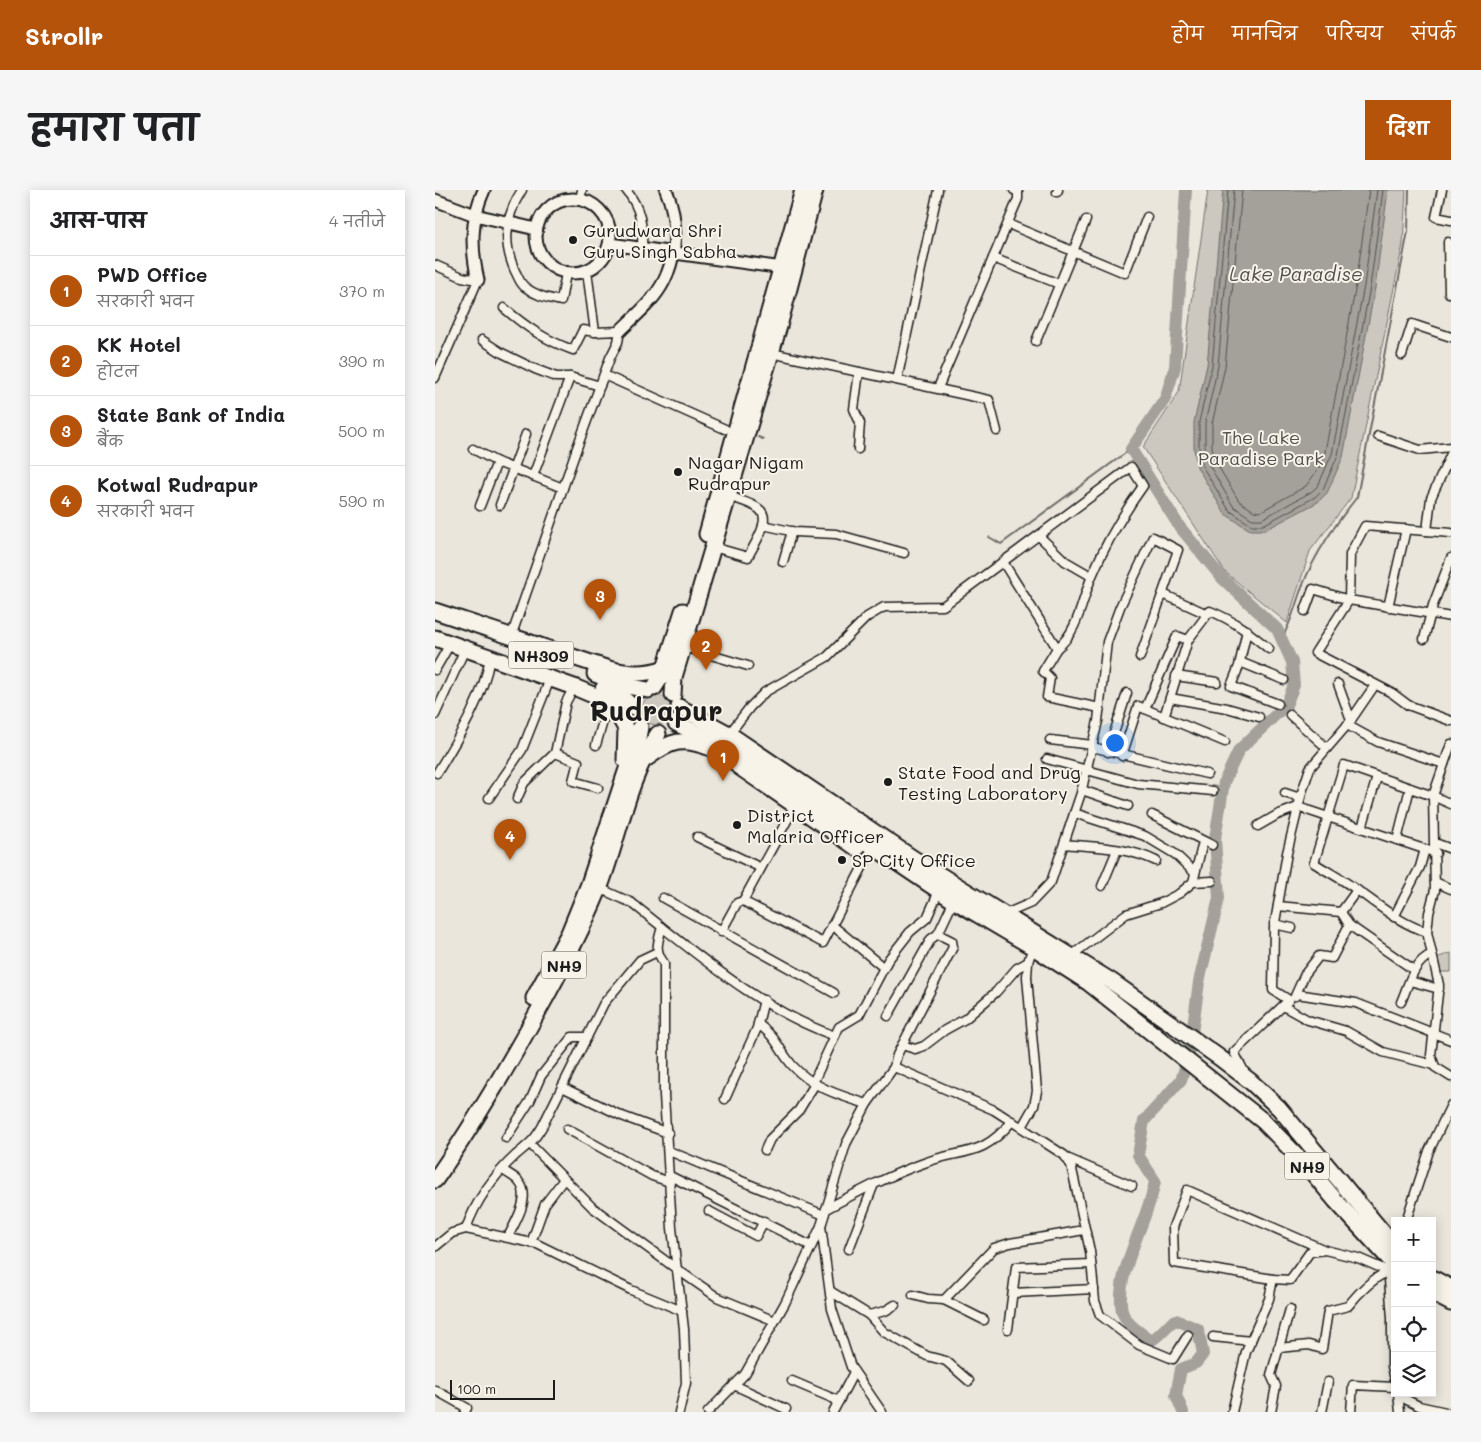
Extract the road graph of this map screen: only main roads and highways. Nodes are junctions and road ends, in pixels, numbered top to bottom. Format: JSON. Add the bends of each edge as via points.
{"nodes":[{"id":1,"x":803,"y":190,"type":"edge"},
{"id":2,"x":815,"y":190,"type":"edge"},
{"id":3,"x":788,"y":269,"type":"junction"},
{"id":4,"x":773,"y":324,"type":"junction"},
{"id":5,"x":724,"y":494,"type":"junction"},
{"id":6,"x":692,"y":598,"type":"junction"},
{"id":7,"x":435,"y":611,"type":"edge"},
{"id":8,"x":435,"y":618,"type":"edge"},
{"id":9,"x":435,"y":630,"type":"edge"},
{"id":10,"x":435,"y":638,"type":"edge"},
{"id":11,"x":510,"y":640,"type":"junction"},
{"id":12,"x":684,"y":647,"type":"junction"},
{"id":13,"x":665,"y":668,"type":"junction"},
{"id":14,"x":583,"y":675,"type":"junction"},
{"id":15,"x":651,"y":689,"type":"junction"},
{"id":16,"x":681,"y":705,"type":"junction"},
{"id":17,"x":633,"y":707,"type":"junction"},
{"id":18,"x":676,"y":724,"type":"junction"},
{"id":19,"x":639,"y":727,"type":"junction"},
{"id":20,"x":658,"y":734,"type":"junction"},
{"id":21,"x":643,"y":760,"type":"junction"},
{"id":22,"x":625,"y":772,"type":"junction"},
{"id":23,"x":798,"y":801,"type":"junction"},
{"id":24,"x":594,"y":886,"type":"junction"},
{"id":25,"x":1036,"y":942,"type":"junction"},
{"id":26,"x":436,"y":1175,"type":"edge"},
{"id":27,"x":1391,"y":1260,"type":"edge"},
{"id":28,"x":1436,"y":1280,"type":"edge"},
{"id":29,"x":1451,"y":1288,"type":"edge"},
{"id":30,"x":1436,"y":1295,"type":"edge"},
{"id":31,"x":1451,"y":1303,"type":"edge"}],
"edges":[{"from":1,"to":3,"type":"highway"},
{"from":2,"to":3,"type":"highway"},
{"from":3,"to":4,"type":"highway"},
{"from":4,"to":5,"type":"highway"},
{"from":4,"to":5,"type":"highway","via":[[771,353]]},
{"from":5,"to":6,"type":"highway"},
{"from":5,"to":6,"type":"highway","via":[[713,547]]},
{"from":6,"to":12,"type":"highway"},
{"from":6,"to":13,"type":"highway"},
{"from":7,"to":11,"type":"highway"},
{"from":8,"to":11,"type":"highway","number":"NH309"},
{"from":9,"to":14,"type":"highway","number":"NH309"},
{"from":10,"to":14,"type":"highway","via":[[550,679]]},
{"from":11,"to":14,"type":"highway","number":"NH309"},
{"from":12,"to":16,"type":"highway"},
{"from":12,"to":16,"type":"highway","via":[[675,677]]},
{"from":13,"to":14,"type":"highway","via":[[632,674]]},
{"from":13,"to":15,"type":"highway"},
{"from":14,"to":15,"type":"highway","number":"NH309"},
{"from":14,"to":17,"type":"highway","number":"NH309"},
{"from":14,"to":22,"type":"highway","via":[[612,703],[626,729]]},
{"from":15,"to":16,"type":"highway","number":"NH9","via":[[667,690]]},
{"from":15,"to":17,"type":"highway","via":[[639,695]]},
{"from":16,"to":18,"type":"highway"},
{"from":16,"to":25,"type":"highway","number":"NH9","via":[[1003,915]]},
{"from":17,"to":19,"type":"highway","number":"NH9"},
{"from":18,"to":20,"type":"highway"},
{"from":18,"to":23,"type":"highway","number":"NH9","via":[[725,746]]},
{"from":19,"to":20,"type":"highway","via":[[648,733]]},
{"from":19,"to":22,"type":"highway","number":"NH9","via":[[637,743]]},
{"from":20,"to":21,"type":"highway","number":"NH9"},
{"from":21,"to":23,"type":"highway","via":[[675,741],[693,741],[714,750]]},
{"from":21,"to":24,"type":"highway","number":"NH9"},
{"from":22,"to":24,"type":"highway","number":"NH9"},
{"from":23,"to":25,"type":"highway","number":"NH9","via":[[952,904]]},
{"from":24,"to":26,"type":"highway","number":"NH9","via":[[518,1037],[465,1119]]},
{"from":25,"to":27,"type":"highway","number":"NH9","via":[[1263,1121]]},
{"from":25,"to":27,"type":"highway","number":"NH9","via":[[1071,956],[1250,1081],[1279,1108]]},
{"from":28,"to":29,"type":"highway"},
{"from":30,"to":31,"type":"highway"}]}
